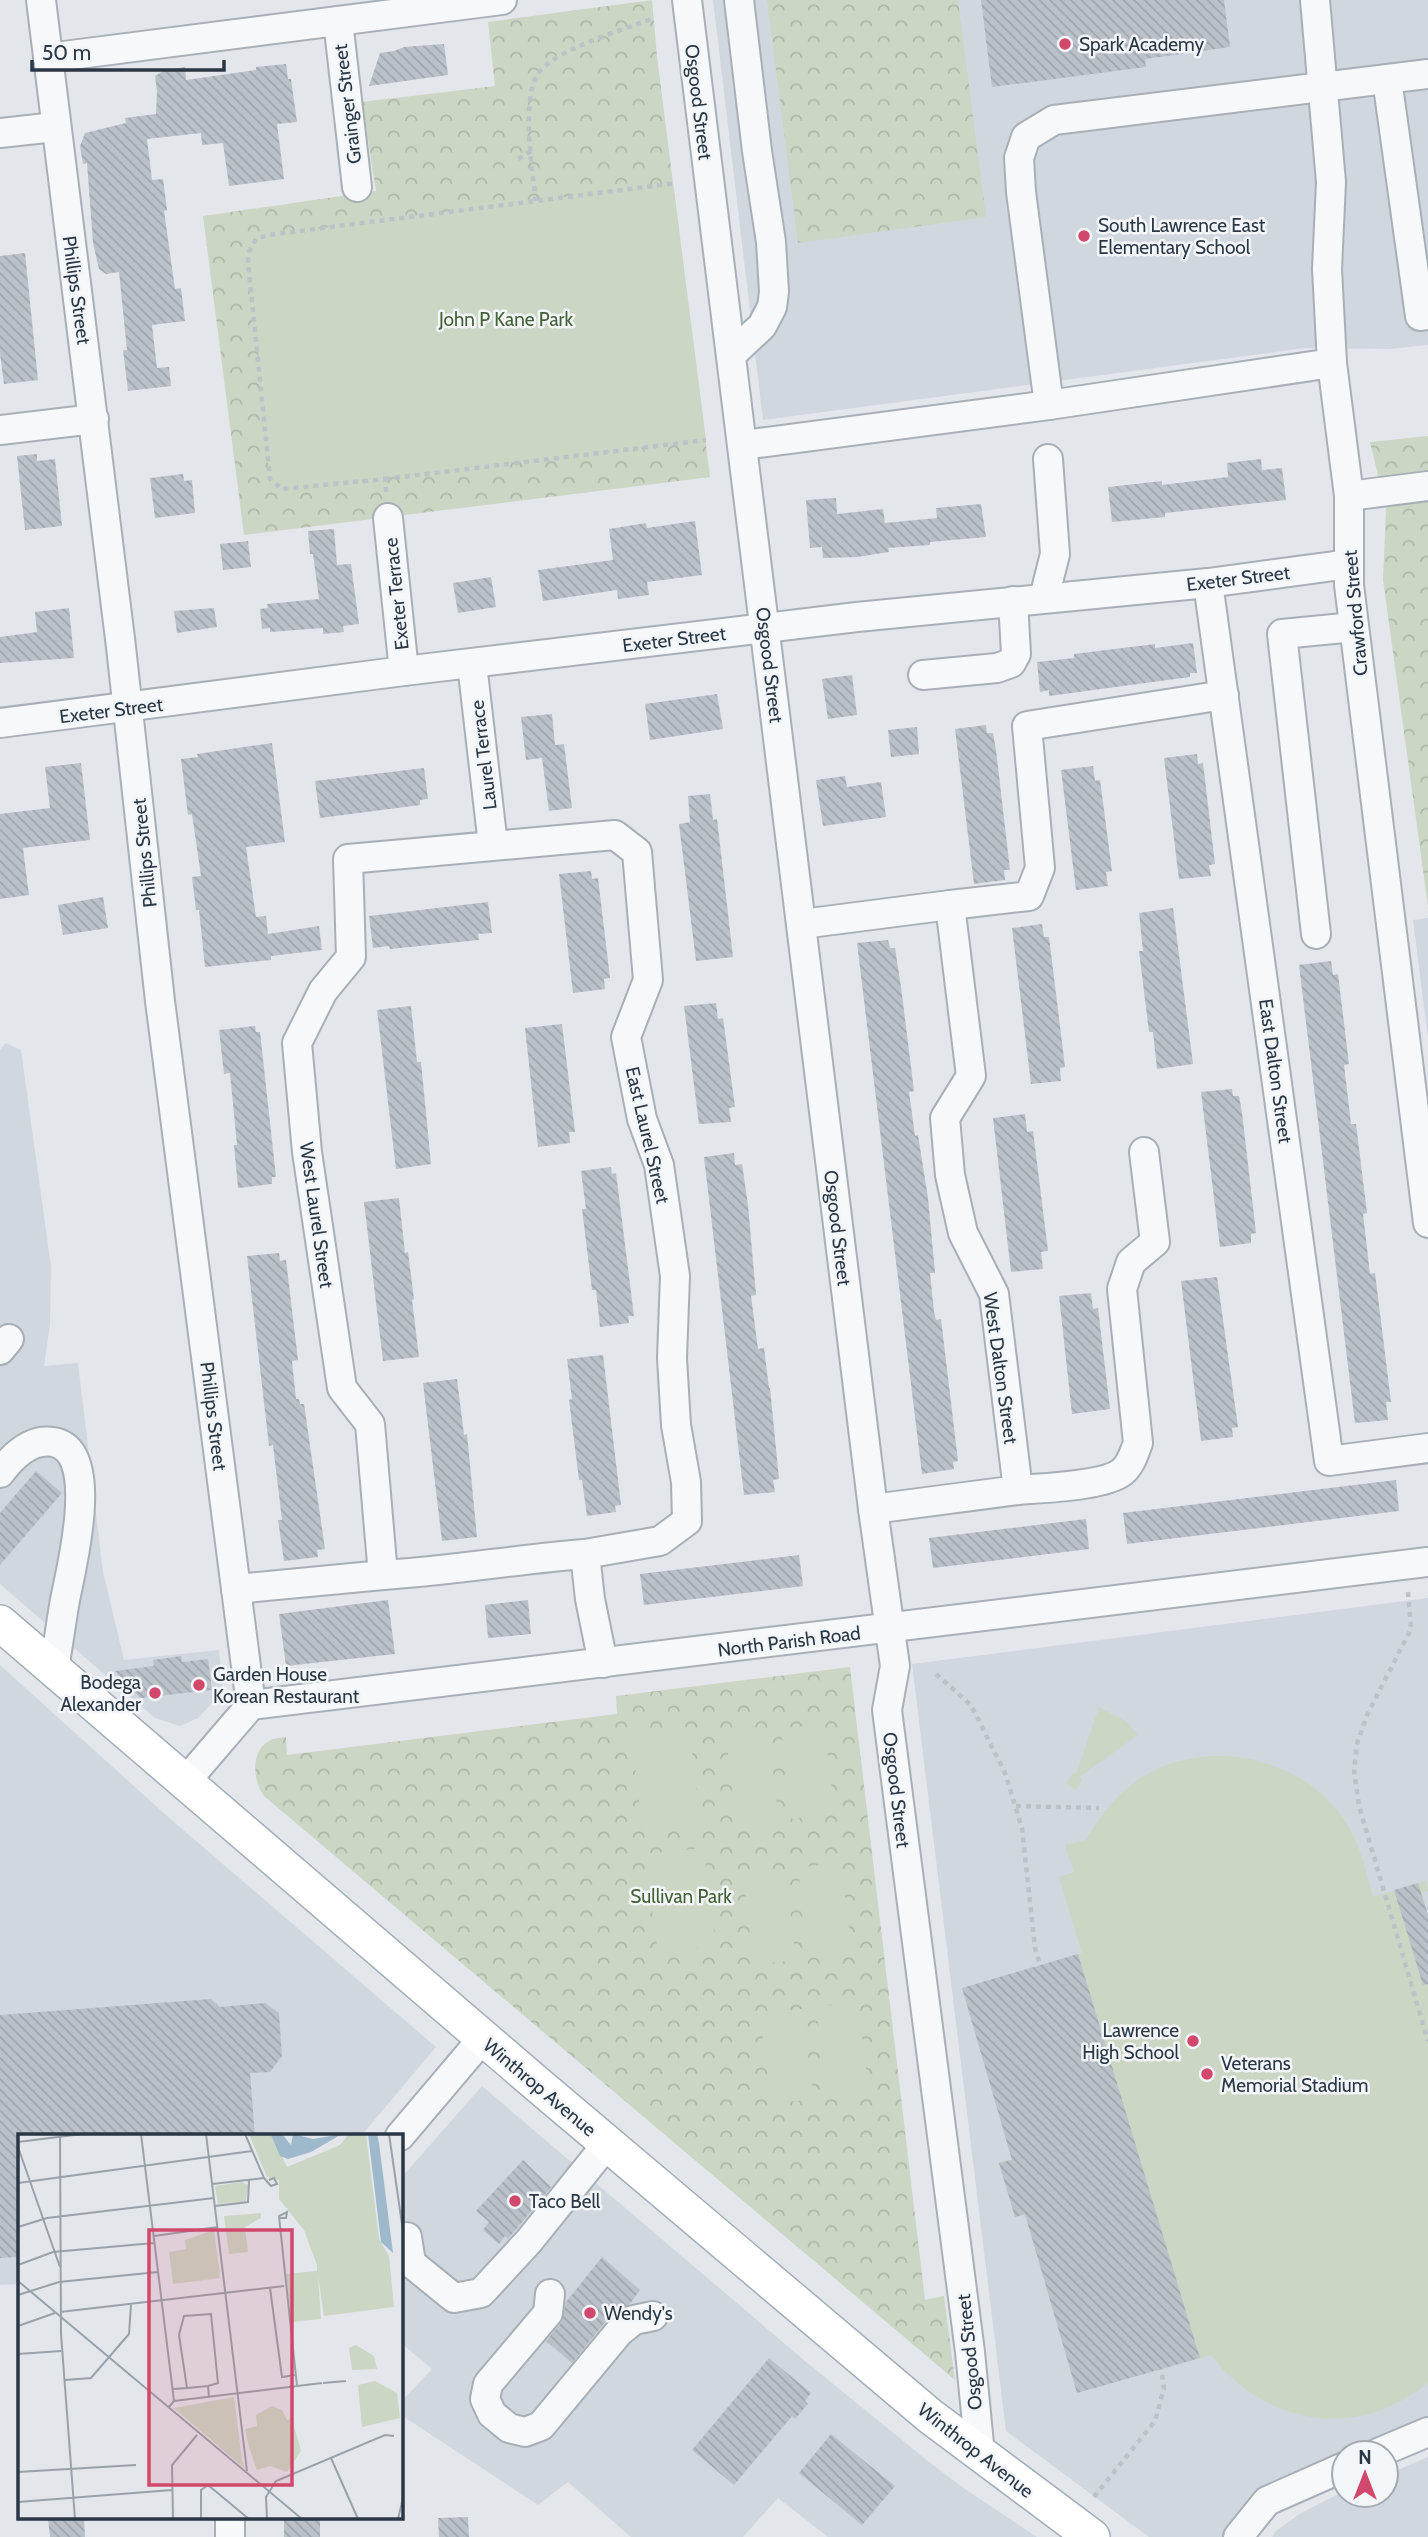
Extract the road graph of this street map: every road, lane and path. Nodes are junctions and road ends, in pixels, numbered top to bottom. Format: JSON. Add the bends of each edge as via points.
{"nodes":[{"id":1,"x":41,"y":0,"type":"edge"},
{"id":2,"x":502,"y":0,"type":"edge"},
{"id":3,"x":687,"y":0,"type":"edge"},
{"id":4,"x":739,"y":0,"type":"edge"},
{"id":5,"x":1315,"y":0,"type":"edge"},
{"id":6,"x":654,"y":18,"type":"dead end"},
{"id":7,"x":338,"y":21,"type":"junction"},
{"id":8,"x":48,"y":58,"type":"junction"},
{"id":9,"x":1428,"y":74,"type":"edge"},
{"id":10,"x":1387,"y":79,"type":"junction"},
{"id":11,"x":1323,"y":87,"type":"junction"},
{"id":12,"x":55,"y":127,"type":"junction"},
{"id":13,"x":0,"y":133,"type":"edge"},
{"id":14,"x":531,"y":151,"type":"junction"},
{"id":15,"x":518,"y":159,"type":"dead end"},
{"id":16,"x":677,"y":183,"type":"dead end"},
{"id":17,"x":357,"y":187,"type":"dead end"},
{"id":18,"x":536,"y":201,"type":"junction"},
{"id":19,"x":1428,"y":315,"type":"edge"},
{"id":20,"x":731,"y":355,"type":"junction"},
{"id":21,"x":1332,"y":362,"type":"junction"},
{"id":22,"x":1049,"y":405,"type":"junction"},
{"id":23,"x":94,"y":419,"type":"junction"},
{"id":24,"x":0,"y":430,"type":"edge"},
{"id":25,"x":706,"y":440,"type":"dead end"},
{"id":26,"x":743,"y":445,"type":"junction"},
{"id":27,"x":1048,"y":459,"type":"dead end"},
{"id":28,"x":385,"y":479,"type":"junction"},
{"id":29,"x":1428,"y":486,"type":"edge"},
{"id":30,"x":1349,"y":496,"type":"junction"},
{"id":31,"x":388,"y":517,"type":"joint"},
{"id":32,"x":1349,"y":564,"type":"junction"},
{"id":33,"x":1208,"y":583,"type":"junction"},
{"id":34,"x":1044,"y":598,"type":"junction"},
{"id":35,"x":1013,"y":601,"type":"junction"},
{"id":36,"x":1354,"y":627,"type":"junction"},
{"id":37,"x":766,"y":628,"type":"junction"},
{"id":38,"x":472,"y":664,"type":"junction"},
{"id":39,"x":404,"y":671,"type":"junction"},
{"id":40,"x":923,"y":675,"type":"dead end"},
{"id":41,"x":1224,"y":695,"type":"junction"},
{"id":42,"x":129,"y":708,"type":"junction"},
{"id":43,"x":0,"y":723,"type":"edge"},
{"id":44,"x":493,"y":845,"type":"junction"},
{"id":45,"x":950,"y":905,"type":"junction"},
{"id":46,"x":802,"y":924,"type":"junction"},
{"id":47,"x":1316,"y":934,"type":"dead end"},
{"id":48,"x":1144,"y":1153,"type":"dead end"},
{"id":49,"x":1428,"y":1223,"type":"edge"},
{"id":50,"x":1428,"y":1448,"type":"edge"},
{"id":51,"x":0,"y":1473,"type":"edge"},
{"id":52,"x":1018,"y":1490,"type":"junction"},
{"id":53,"x":873,"y":1508,"type":"junction"},
{"id":54,"x":585,"y":1554,"type":"junction"},
{"id":55,"x":1428,"y":1562,"type":"edge"},
{"id":56,"x":383,"y":1574,"type":"junction"},
{"id":57,"x":236,"y":1589,"type":"junction"},
{"id":58,"x":1408,"y":1592,"type":"dead end"},
{"id":59,"x":0,"y":1623,"type":"edge"},
{"id":60,"x":890,"y":1629,"type":"junction"},
{"id":61,"x":603,"y":1663,"type":"junction"},
{"id":62,"x":54,"y":1670,"type":"junction"},
{"id":63,"x":936,"y":1674,"type":"dead end"},
{"id":64,"x":251,"y":1705,"type":"junction"},
{"id":65,"x":185,"y":1782,"type":"junction"},
{"id":66,"x":1016,"y":1806,"type":"junction"},
{"id":67,"x":1099,"y":1808,"type":"dead end"},
{"id":68,"x":1040,"y":1965,"type":"dead end"},
{"id":69,"x":483,"y":2038,"type":"junction"},
{"id":70,"x":1428,"y":2041,"type":"edge"},
{"id":71,"x":402,"y":2134,"type":"edge"},
{"id":72,"x":607,"y":2144,"type":"junction"},
{"id":73,"x":407,"y":2237,"type":"dead end"},
{"id":74,"x":550,"y":2294,"type":"dead end"},
{"id":75,"x":653,"y":2316,"type":"dead end"},
{"id":76,"x":1161,"y":2369,"type":"dead end"},
{"id":77,"x":1428,"y":2432,"type":"edge"},
{"id":78,"x":1400,"y":2444,"type":"edge"},
{"id":79,"x":980,"y":2454,"type":"junction"},
{"id":80,"x":1330,"y":2473,"type":"edge"},
{"id":81,"x":1094,"y":2497,"type":"dead end"},
{"id":82,"x":1092,"y":2537,"type":"edge"},
{"id":83,"x":1238,"y":2537,"type":"edge"}],
"edges":[{"from":1,"to":8,"type":"street","name":"Phillips Street"},
{"from":2,"to":7,"type":"street"},
{"from":3,"to":20,"type":"street","name":"Osgood Street"},
{"from":4,"to":20,"type":"street","via":[[774,292],[762,326]]},
{"from":5,"to":11,"type":"street","name":"Crawford Street"},
{"from":6,"to":14,"type":"path","via":[[576,47],[552,59],[536,76],[530,99]]},
{"from":7,"to":8,"type":"street"},
{"from":7,"to":17,"type":"street","name":"Grainger Street"},
{"from":8,"to":12,"type":"street","name":"Phillips Street"},
{"from":9,"to":10,"type":"street"},
{"from":10,"to":11,"type":"street"},
{"from":10,"to":19,"type":"street","via":[[1420,316]]},
{"from":11,"to":21,"type":"street","name":"Crawford Street","via":[[1331,181],[1326,269]]},
{"from":11,"to":22,"type":"street","via":[[1054,120],[1026,137],[1019,158],[1021,192]]},
{"from":12,"to":13,"type":"street"},
{"from":12,"to":23,"type":"street","name":"Phillips Street"},
{"from":14,"to":15,"type":"path"},
{"from":14,"to":18,"type":"path"},
{"from":16,"to":18,"type":"path"},
{"from":18,"to":28,"type":"path","via":[[256,239],[248,262],[270,479],[282,489]]},
{"from":20,"to":26,"type":"street","name":"Osgood Street"},
{"from":21,"to":22,"type":"street"},
{"from":21,"to":30,"type":"street","name":"Crawford Street"},
{"from":22,"to":26,"type":"street"},
{"from":23,"to":24,"type":"street"},
{"from":23,"to":42,"type":"street","name":"Phillips Street"},
{"from":25,"to":28,"type":"path"},
{"from":26,"to":37,"type":"street","name":"Osgood Street"},
{"from":27,"to":34,"type":"street","via":[[1055,554]]},
{"from":28,"to":31,"type":"path"},
{"from":29,"to":30,"type":"street"},
{"from":30,"to":32,"type":"street","name":"Crawford Street"},
{"from":31,"to":39,"type":"street","name":"Exeter Terrace"},
{"from":32,"to":33,"type":"street","name":"Exeter Street"},
{"from":32,"to":36,"type":"street","name":"Crawford Street"},
{"from":33,"to":34,"type":"street","name":"Exeter Street"},
{"from":33,"to":41,"type":"street","name":"East Dalton Street"},
{"from":34,"to":35,"type":"street","name":"Exeter Street"},
{"from":35,"to":37,"type":"street","name":"Exeter Street"},
{"from":35,"to":40,"type":"street","via":[[1016,654],[1012,663]]},
{"from":36,"to":47,"type":"street","via":[[1282,634]]},
{"from":36,"to":49,"type":"street","name":"Crawford Street"},
{"from":37,"to":38,"type":"street","name":"Exeter Street"},
{"from":37,"to":46,"type":"street","name":"Osgood Street"},
{"from":38,"to":39,"type":"street","name":"Exeter Street"},
{"from":38,"to":44,"type":"street","name":"Laurel Terrace"},
{"from":39,"to":42,"type":"street","name":"Exeter Street"},
{"from":41,"to":45,"type":"street","via":[[1027,726],[1040,868],[1029,896]]},
{"from":41,"to":50,"type":"street","name":"East Dalton Street","via":[[1329,1461]]},
{"from":42,"to":43,"type":"street","name":"Exeter Street"},
{"from":42,"to":57,"type":"street","name":"Phillips Street","via":[[160,1001]]},
{"from":44,"to":54,"type":"street","name":"East Laurel Street","via":[[615,835],[637,852],[648,980],[626,1037],[642,1119],[659,1165],[675,1276],[676,1425],[687,1521],[660,1541]]},
{"from":44,"to":56,"type":"street","name":"West Laurel Street","via":[[348,859],[351,957],[323,991],[297,1044],[307,1152],[342,1388],[370,1424]]},
{"from":45,"to":46,"type":"street"},
{"from":45,"to":52,"type":"street","name":"West Dalton Street","via":[[971,1076],[945,1118],[950,1175],[963,1233],[994,1294]]},
{"from":46,"to":53,"type":"street","name":"Osgood Street"},
{"from":48,"to":52,"type":"street","via":[[1155,1242],[1131,1262],[1122,1289],[1138,1443],[1132,1460],[1121,1474],[1085,1485]]},
{"from":51,"to":62,"type":"street","via":[[15,1454],[36,1443],[61,1444],[72,1455],[81,1509]]},
{"from":52,"to":53,"type":"street"},
{"from":53,"to":60,"type":"street","name":"Osgood Street"},
{"from":54,"to":56,"type":"street"},
{"from":54,"to":61,"type":"street"},
{"from":55,"to":60,"type":"street","name":"North Parish Road"},
{"from":56,"to":57,"type":"street"},
{"from":57,"to":64,"type":"street","name":"Phillips Street"},
{"from":58,"to":70,"type":"path","via":[[1411,1629],[1367,1715],[1354,1770],[1359,1806]]},
{"from":59,"to":62,"type":"main road","name":"Winthrop Avenue"},
{"from":60,"to":61,"type":"street","name":"North Parish Road"},
{"from":60,"to":79,"type":"street","name":"Osgood Street","via":[[895,1666],[887,1710]]},
{"from":61,"to":64,"type":"street","name":"North Parish Road"},
{"from":62,"to":65,"type":"main road","name":"Winthrop Avenue"},
{"from":63,"to":66,"type":"path","via":[[971,1705]]},
{"from":64,"to":65,"type":"street"},
{"from":65,"to":69,"type":"main road","name":"Winthrop Avenue"},
{"from":66,"to":67,"type":"path"},
{"from":66,"to":68,"type":"path"},
{"from":69,"to":71,"type":"street"},
{"from":69,"to":72,"type":"main road","name":"Winthrop Avenue"},
{"from":72,"to":73,"type":"street","via":[[481,2293],[454,2298],[430,2280],[411,2263]]},
{"from":72,"to":79,"type":"main road","name":"Winthrop Avenue"},
{"from":74,"to":75,"type":"street","via":[[548,2313],[488,2384],[485,2399],[492,2414],[509,2428],[525,2432],[541,2426],[619,2332],[634,2320]]},
{"from":76,"to":81,"type":"path","via":[[1164,2388],[1155,2421]]},
{"from":77,"to":78,"type":"street"},
{"from":79,"to":82,"type":"main road","name":"Winthrop Avenue"},
{"from":80,"to":83,"type":"street","via":[[1266,2501]]}]}
